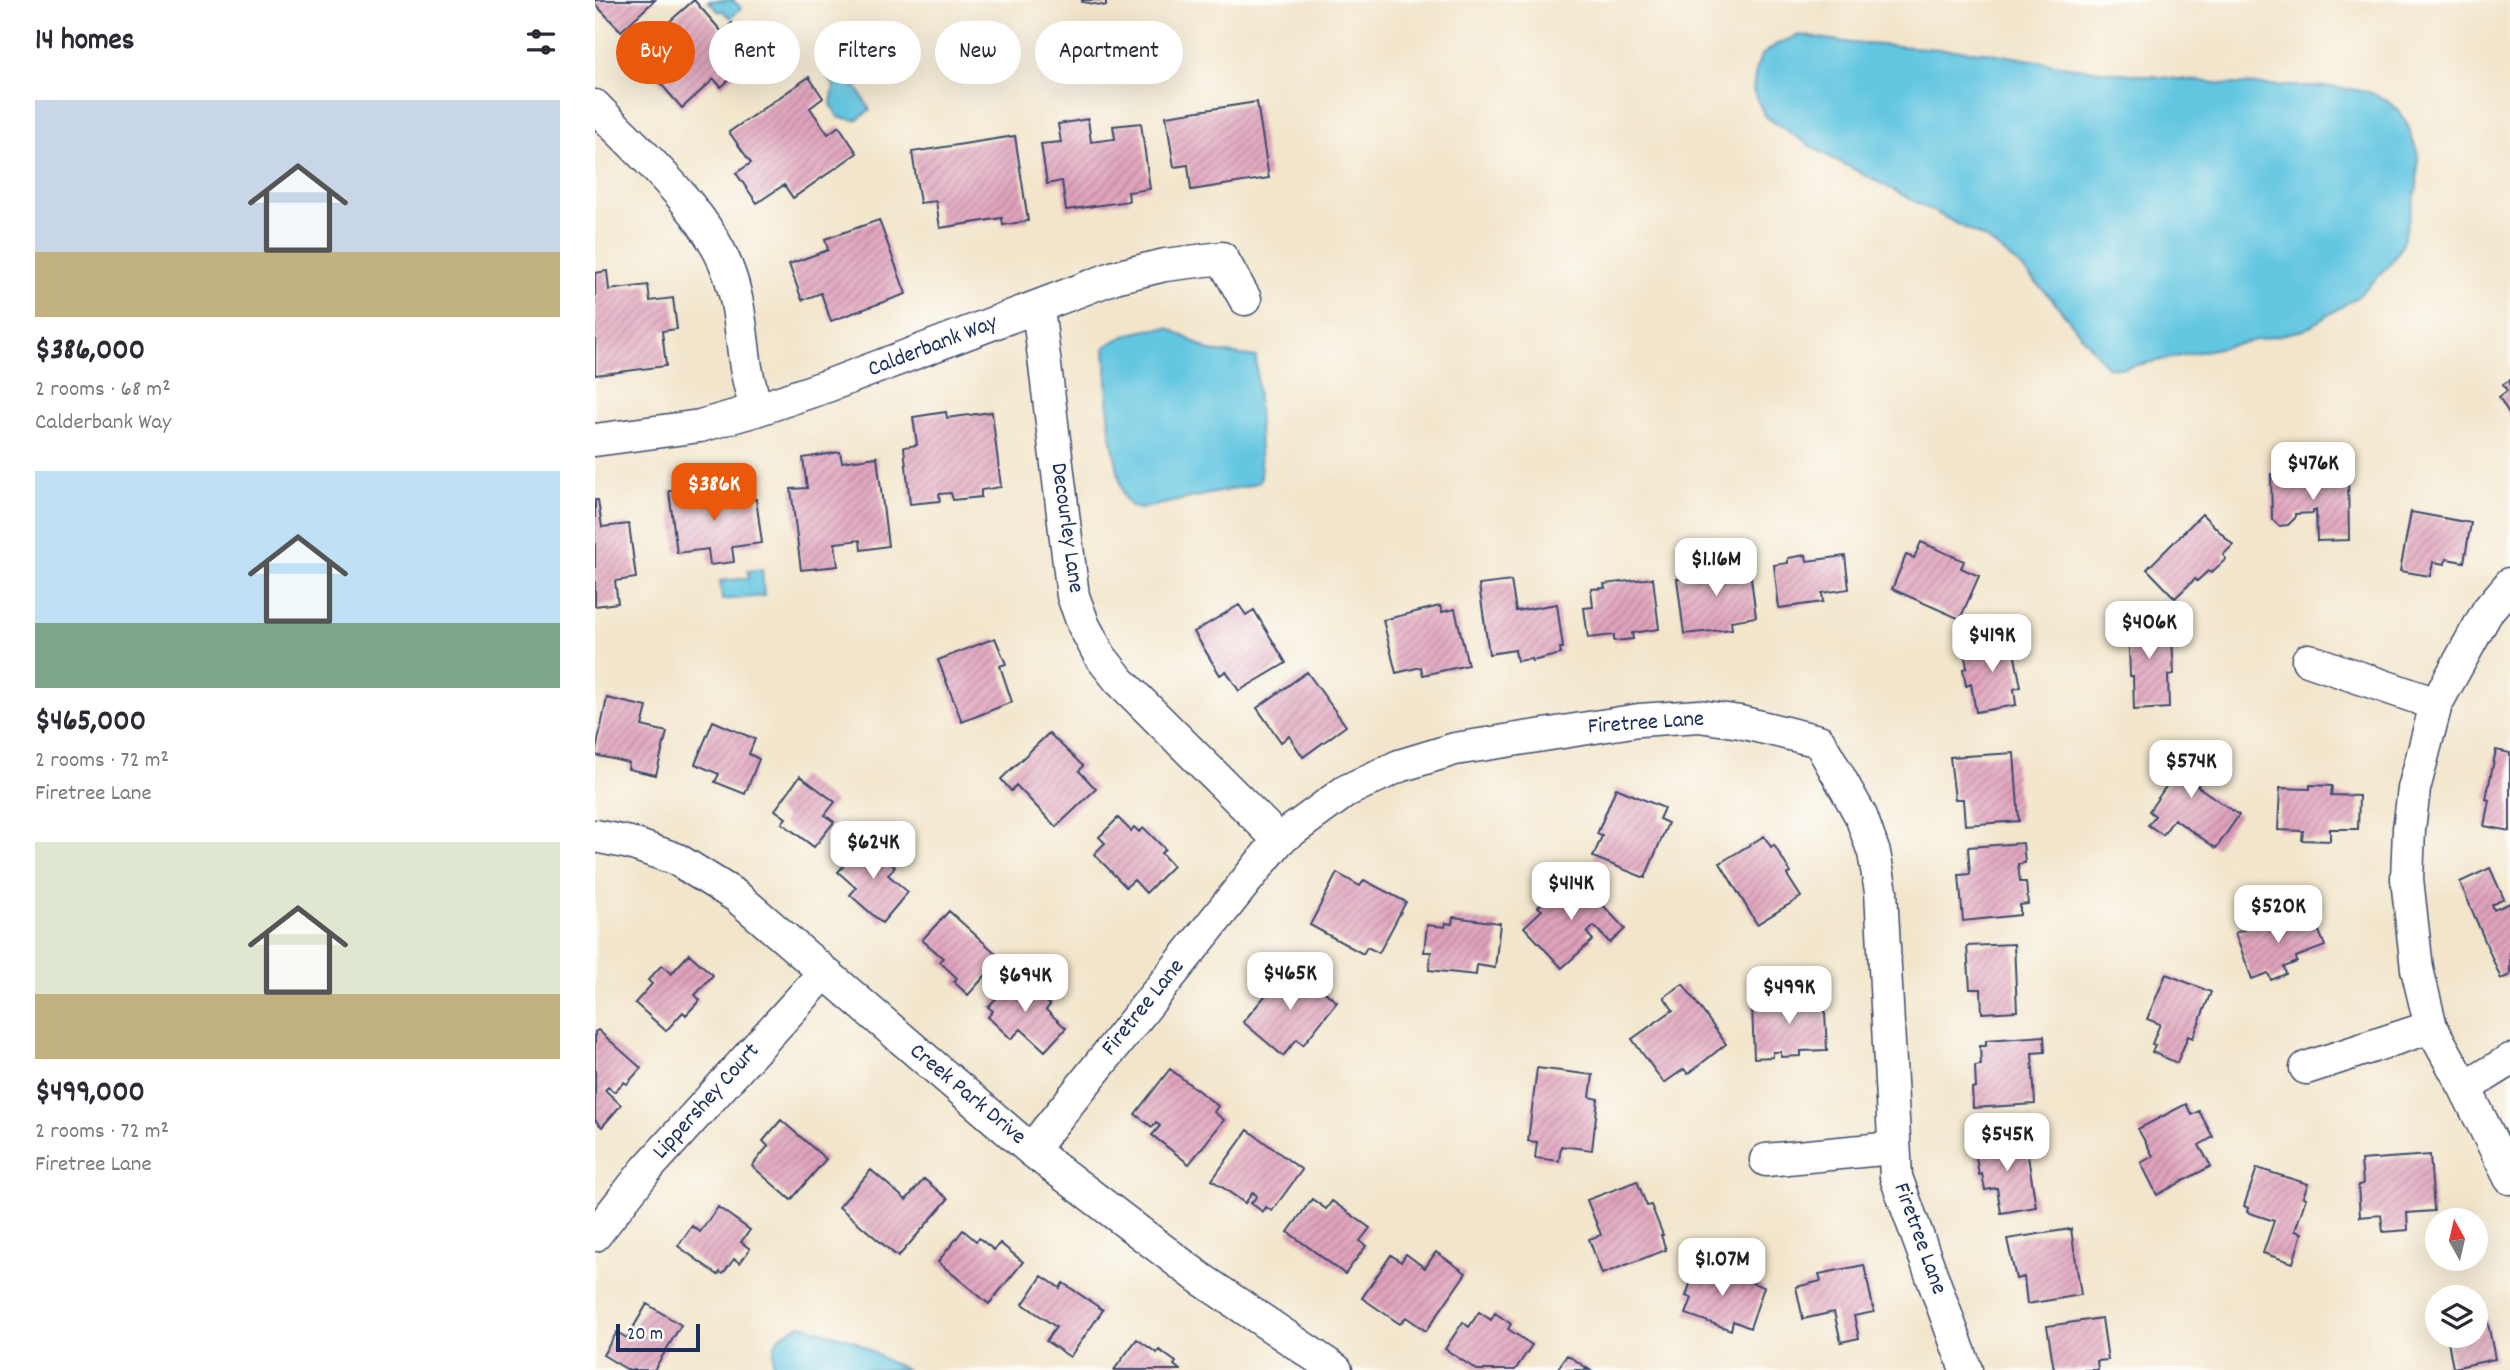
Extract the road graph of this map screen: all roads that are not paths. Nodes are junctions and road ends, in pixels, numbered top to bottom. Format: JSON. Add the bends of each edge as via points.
{"nodes":[{"id":1,"x":595,"y":106,"type":"edge"},
{"id":2,"x":1245,"y":299,"type":"dead end"},
{"id":3,"x":1038,"y":308,"type":"junction"},
{"id":4,"x":756,"y":410,"type":"junction"},
{"id":5,"x":595,"y":440,"type":"edge"},
{"id":6,"x":2510,"y":584,"type":"edge"},
{"id":7,"x":2308,"y":660,"type":"dead end"},
{"id":8,"x":2436,"y":704,"type":"junction"},
{"id":9,"x":595,"y":835,"type":"edge"},
{"id":10,"x":1279,"y":840,"type":"junction"},
{"id":11,"x":824,"y":973,"type":"junction"},
{"id":12,"x":2431,"y":1027,"type":"junction"},
{"id":13,"x":2510,"y":1060,"type":"edge"},
{"id":14,"x":2306,"y":1068,"type":"dead end"},
{"id":15,"x":2465,"y":1088,"type":"junction"},
{"id":16,"x":1893,"y":1148,"type":"junction"},
{"id":17,"x":1031,"y":1150,"type":"junction"},
{"id":18,"x":1766,"y":1160,"type":"dead end"},
{"id":19,"x":2510,"y":1178,"type":"edge"},
{"id":20,"x":595,"y":1235,"type":"edge"},
{"id":21,"x":1336,"y":1370,"type":"edge"},
{"id":22,"x":1966,"y":1370,"type":"edge"}],
"edges":[{"from":1,"to":4,"type":"street","via":[[695,211],[714,240],[728,269],[739,313]]},
{"from":2,"to":3,"type":"street","name":"Calderbank Way","via":[[1223,258],[1115,276]]},
{"from":3,"to":4,"type":"street","name":"Calderbank Way"},
{"from":3,"to":10,"type":"street","name":"Decourley Lane","via":[[1070,578],[1084,626],[1119,680]]},
{"from":4,"to":5,"type":"street","name":"Calderbank Way","via":[[700,426]]},
{"from":6,"to":8,"type":"street","via":[[2488,610]]},
{"from":7,"to":8,"type":"street"},
{"from":8,"to":12,"type":"street","via":[[2414,789],[2407,879],[2417,969]]},
{"from":9,"to":11,"type":"street","name":"Creek Park Drive","via":[[676,859],[709,878],[745,903]]},
{"from":10,"to":16,"type":"street","name":"Firetree Lane","via":[[1346,791],[1399,766],[1455,749],[1639,720],[1699,716],[1819,741],[1861,816],[1877,865]]},
{"from":10,"to":17,"type":"street","name":"Firetree Lane"},
{"from":11,"to":17,"type":"street","name":"Creek Park Drive"},
{"from":11,"to":20,"type":"street","name":"Lippershey Court","via":[[646,1170]]},
{"from":12,"to":14,"type":"street"},
{"from":12,"to":15,"type":"street"},
{"from":13,"to":15,"type":"street"},
{"from":15,"to":19,"type":"street"},
{"from":16,"to":18,"type":"street"},
{"from":16,"to":22,"type":"street","name":"Firetree Lane","via":[[1901,1196]]},
{"from":17,"to":21,"type":"street","name":"Creek Park Drive","via":[[1201,1279]]}]}
